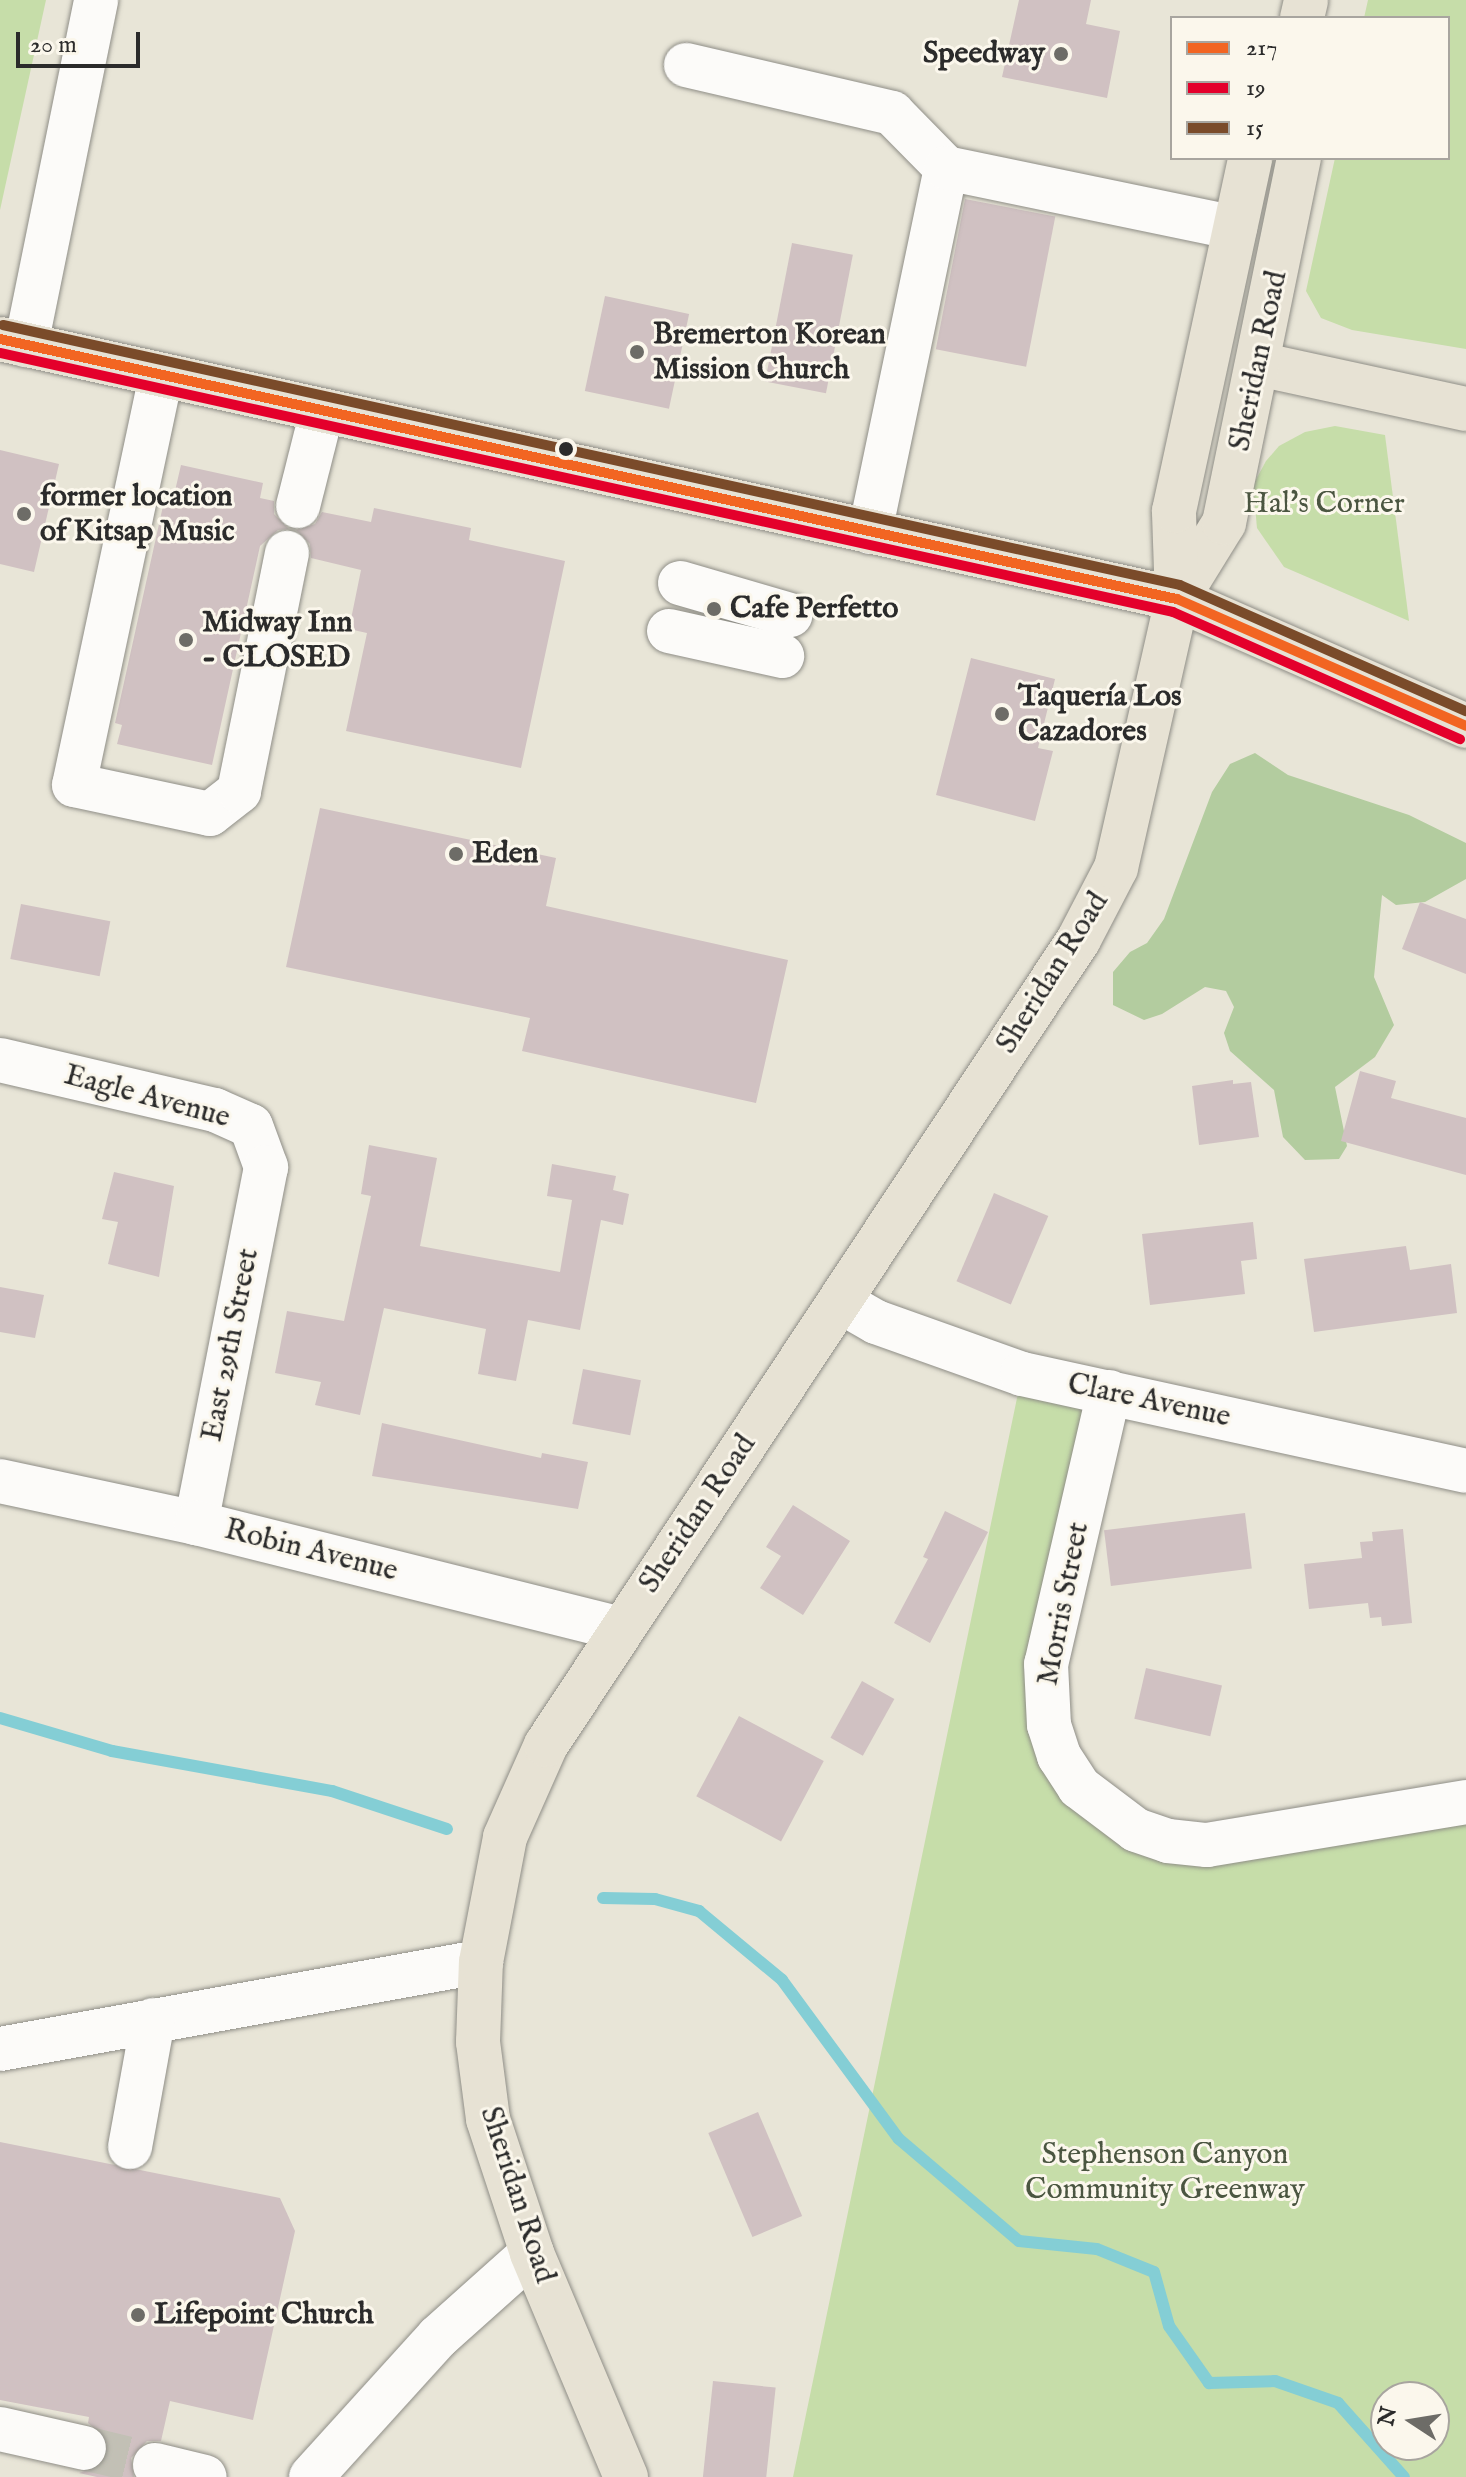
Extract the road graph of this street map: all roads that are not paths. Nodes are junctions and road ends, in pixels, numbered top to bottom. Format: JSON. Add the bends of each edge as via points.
{"nodes":[{"id":1,"x":96,"y":0,"type":"edge"},
{"id":2,"x":686,"y":65,"type":"dead end"},
{"id":3,"x":1250,"y":160,"type":"edge"},
{"id":4,"x":1299,"y":160,"type":"edge"},
{"id":5,"x":946,"y":168,"type":"junction"},
{"id":6,"x":1235,"y":228,"type":"junction"},
{"id":7,"x":13,"y":342,"type":"edge"},
{"id":8,"x":1258,"y":364,"type":"junction"},
{"id":9,"x":161,"y":376,"type":"junction"},
{"id":10,"x":1466,"y":409,"type":"edge"},
{"id":11,"x":322,"y":411,"type":"junction"},
{"id":12,"x":298,"y":506,"type":"dead end"},
{"id":13,"x":870,"y":532,"type":"junction"},
{"id":14,"x":287,"y":553,"type":"dead end"},
{"id":15,"x":680,"y":583,"type":"dead end"},
{"id":16,"x":1177,"y":599,"type":"junction"},
{"id":17,"x":669,"y":631,"type":"dead end"},
{"id":18,"x":1466,"y":726,"type":"edge"},
{"id":19,"x":0,"y":1060,"type":"edge"},
{"id":20,"x":266,"y":1167,"type":"joint"},
{"id":21,"x":841,"y":1302,"type":"junction"},
{"id":22,"x":1109,"y":1392,"type":"junction"},
{"id":23,"x":1466,"y":1471,"type":"edge"},
{"id":24,"x":0,"y":1481,"type":"edge"},
{"id":25,"x":196,"y":1523,"type":"junction"},
{"id":26,"x":620,"y":1629,"type":"junction"},
{"id":27,"x":1466,"y":1802,"type":"edge"},
{"id":28,"x":481,"y":1962,"type":"junction"},
{"id":29,"x":153,"y":2020,"type":"junction"},
{"id":30,"x":0,"y":2049,"type":"edge"},
{"id":31,"x":130,"y":2147,"type":"dead end"},
{"id":32,"x":532,"y":2253,"type":"junction"},
{"id":33,"x":0,"y":2429,"type":"edge"},
{"id":34,"x":84,"y":2448,"type":"tunnel mouth"},
{"id":35,"x":155,"y":2465,"type":"tunnel mouth"},
{"id":36,"x":205,"y":2477,"type":"edge"},
{"id":37,"x":311,"y":2477,"type":"edge"},
{"id":38,"x":626,"y":2477,"type":"edge"}],
"edges":[{"from":1,"to":7,"type":"street"},
{"from":2,"to":5,"type":"street","via":[[892,113]]},
{"from":3,"to":6,"type":"main road","name":"Sheridan Road"},
{"from":4,"to":8,"type":"main road","name":"Sheridan Road"},
{"from":5,"to":6,"type":"street"},
{"from":5,"to":13,"type":"street"},
{"from":6,"to":16,"type":"main road","name":"Sheridan Road","via":[[1174,511]]},
{"from":7,"to":9,"type":"main road"},
{"from":8,"to":10,"type":"main road"},
{"from":8,"to":16,"type":"main road","name":"Sheridan Road","via":[[1224,523]]},
{"from":9,"to":11,"type":"main road"},
{"from":9,"to":14,"type":"street","via":[[74,785],[210,814],[239,791]]},
{"from":11,"to":12,"type":"street"},
{"from":11,"to":13,"type":"main road"},
{"from":13,"to":16,"type":"main road"},
{"from":15,"to":17,"type":"street","via":[[786,635]]},
{"from":16,"to":18,"type":"main road"},
{"from":16,"to":21,"type":"main road","name":"Sheridan Road","via":[[1116,868],[1079,939]]},
{"from":19,"to":20,"type":"street","name":"Eagle Avenue","via":[[215,1110],[251,1126]]},
{"from":20,"to":25,"type":"street","name":"East 29th Street"},
{"from":21,"to":22,"type":"street","name":"Clare Avenue","via":[[876,1322],[1022,1374]]},
{"from":21,"to":26,"type":"main road","name":"Sheridan Road"},
{"from":22,"to":23,"type":"street","name":"Clare Avenue"},
{"from":22,"to":27,"type":"street","name":"Morris Street","via":[[1046,1664],[1049,1725],[1059,1756],[1079,1787],[1136,1830],[1168,1841],[1207,1845]]},
{"from":24,"to":25,"type":"street","name":"Robin Avenue"},
{"from":25,"to":26,"type":"street","name":"Robin Avenue"},
{"from":26,"to":28,"type":"main road","name":"Sheridan Road","via":[[523,1790],[489,1899]]},
{"from":28,"to":29,"type":"street"},
{"from":28,"to":32,"type":"main road","name":"Sheridan Road","via":[[478,2042],[488,2119]]},
{"from":29,"to":30,"type":"street"},
{"from":29,"to":31,"type":"street"},
{"from":32,"to":37,"type":"street","via":[[438,2337]]},
{"from":32,"to":38,"type":"main road","name":"Sheridan Road"},
{"from":33,"to":34,"type":"street"},
{"from":35,"to":36,"type":"street"}]}
